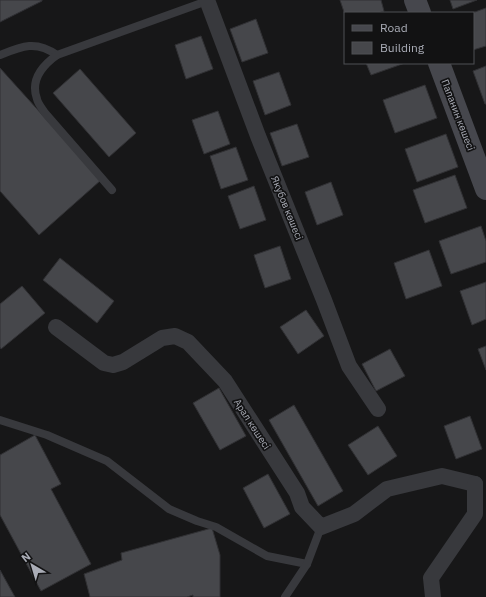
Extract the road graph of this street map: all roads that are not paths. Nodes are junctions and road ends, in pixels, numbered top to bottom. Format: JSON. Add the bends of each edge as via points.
{"nodes":[{"id":1,"x":209,"y":0,"type":"edge"},
{"id":2,"x":415,"y":0,"type":"edge"},
{"id":3,"x":420,"y":12,"type":"edge"},
{"id":4,"x":0,"y":55,"type":"edge"},
{"id":5,"x":57,"y":55,"type":"junction"},
{"id":6,"x":439,"y":64,"type":"edge"},
{"id":7,"x":486,"y":189,"type":"edge"},
{"id":8,"x":112,"y":190,"type":"dead end"},
{"id":9,"x":56,"y":326,"type":"dead end"},
{"id":10,"x":378,"y":409,"type":"dead end"},
{"id":11,"x":0,"y":420,"type":"edge"},
{"id":12,"x":480,"y":482,"type":"edge"},
{"id":13,"x":321,"y":528,"type":"junction"},
{"id":14,"x":307,"y":564,"type":"junction"},
{"id":15,"x":285,"y":597,"type":"edge"},
{"id":16,"x":433,"y":597,"type":"edge"}],
"edges":[{"from":1,"to":5,"type":"lane"},
{"from":1,"to":10,"type":"street","name":"Якубов көшесі","via":[[258,136],[349,366]]},
{"from":2,"to":3,"type":"main road"},
{"from":4,"to":5,"type":"lane","via":[[24,46],[44,47]]},
{"from":5,"to":8,"type":"lane","via":[[47,62],[37,78],[37,100],[45,113]]},
{"from":6,"to":7,"type":"main road","name":"Папанин көшесі"},
{"from":9,"to":13,"type":"street","name":"Арал көшесі","via":[[104,363],[113,365],[123,362],[162,338],[175,336],[188,342],[225,381],[297,493],[302,507]]},
{"from":11,"to":14,"type":"lane","via":[[47,435],[107,461],[169,509],[216,527],[267,556]]},
{"from":12,"to":13,"type":"street","via":[[442,476],[386,489],[354,514]]},
{"from":12,"to":16,"type":"street","via":[[475,514],[431,578]]},
{"from":13,"to":14,"type":"lane"},
{"from":14,"to":15,"type":"lane"}]}
